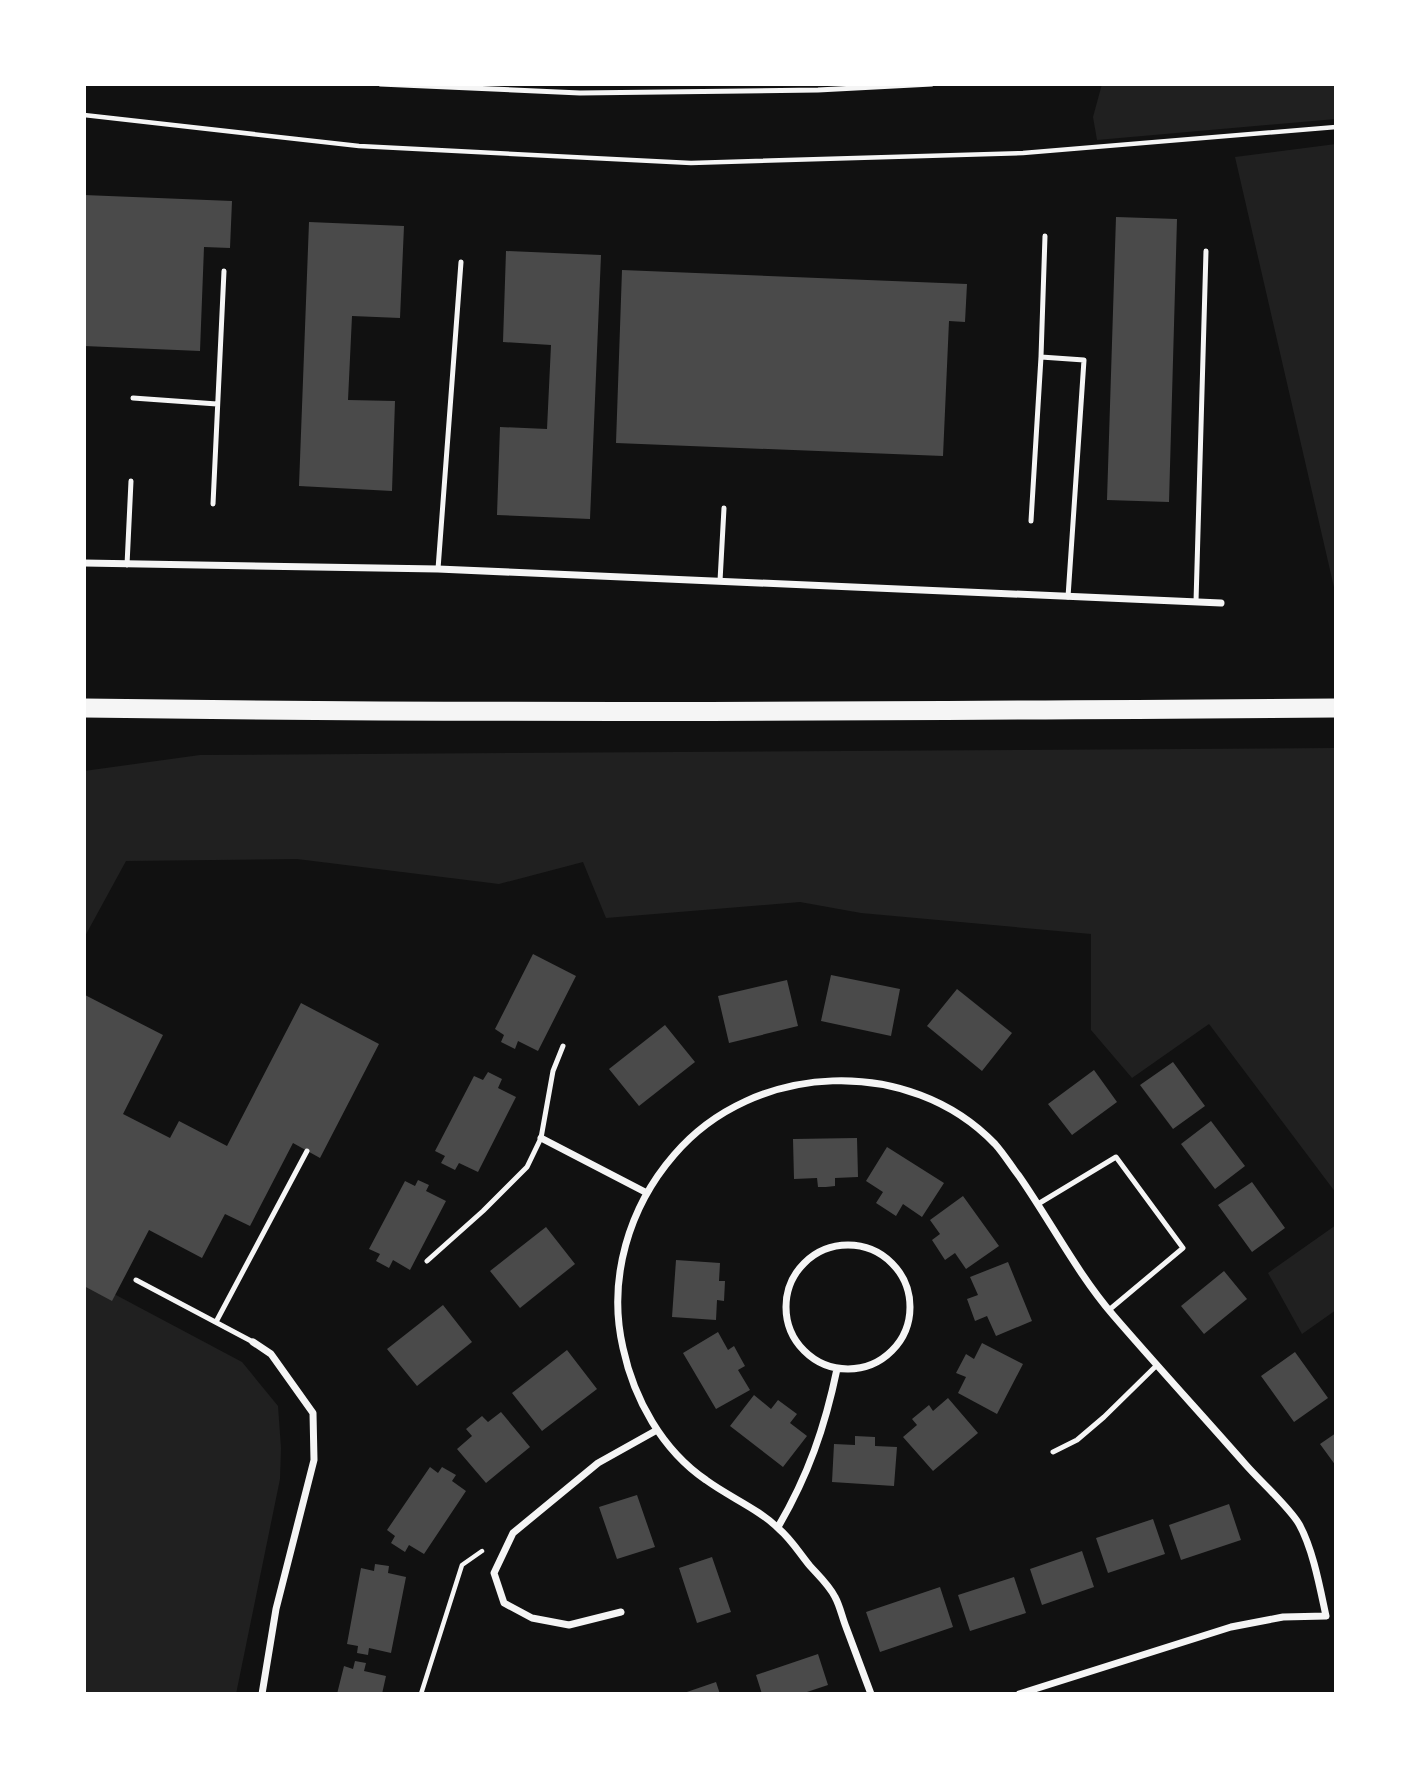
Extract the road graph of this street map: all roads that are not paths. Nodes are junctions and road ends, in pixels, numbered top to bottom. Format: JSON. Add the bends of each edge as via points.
{"nodes":[{"id":1,"x":380,"y":84,"type":"edge"},
{"id":2,"x":932,"y":84,"type":"edge"},
{"id":3,"x":1045,"y":236,"type":"dead end"},
{"id":4,"x":1206,"y":251,"type":"dead end"},
{"id":5,"x":461,"y":262,"type":"dead end"},
{"id":6,"x":224,"y":271,"type":"dead end"},
{"id":7,"x":1041,"y":357,"type":"junction"},
{"id":8,"x":133,"y":398,"type":"dead end"},
{"id":9,"x":217,"y":404,"type":"junction"},
{"id":10,"x":131,"y":481,"type":"dead end"},
{"id":11,"x":213,"y":504,"type":"dead end"},
{"id":12,"x":724,"y":508,"type":"dead end"},
{"id":13,"x":1031,"y":521,"type":"dead end"},
{"id":14,"x":84,"y":563,"type":"edge"},
{"id":15,"x":127,"y":565,"type":"junction"},
{"id":16,"x":438,"y":569,"type":"junction"},
{"id":17,"x":720,"y":581,"type":"junction"},
{"id":18,"x":1068,"y":597,"type":"junction"},
{"id":19,"x":1196,"y":602,"type":"junction"},
{"id":20,"x":1221,"y":603,"type":"dead end"},
{"id":21,"x":84,"y":708,"type":"edge"},
{"id":22,"x":1336,"y":708,"type":"edge"},
{"id":23,"x":563,"y":1046,"type":"dead end"},
{"id":24,"x":541,"y":1138,"type":"junction"},
{"id":25,"x":307,"y":1151,"type":"dead end"},
{"id":26,"x":647,"y":1193,"type":"junction"},
{"id":27,"x":1038,"y":1204,"type":"junction"},
{"id":28,"x":427,"y":1261,"type":"dead end"},
{"id":29,"x":136,"y":1280,"type":"dead end"},
{"id":30,"x":1109,"y":1310,"type":"junction"},
{"id":31,"x":216,"y":1322,"type":"junction"},
{"id":32,"x":253,"y":1342,"type":"joint"},
{"id":33,"x":1157,"y":1365,"type":"junction"},
{"id":34,"x":837,"y":1369,"type":"junction"},
{"id":35,"x":657,"y":1430,"type":"junction"},
{"id":36,"x":1053,"y":1452,"type":"dead end"},
{"id":37,"x":778,"y":1527,"type":"junction"},
{"id":38,"x":621,"y":1612,"type":"dead end"},
{"id":39,"x":262,"y":1694,"type":"edge"},
{"id":40,"x":871,"y":1694,"type":"edge"},
{"id":41,"x":1019,"y":1694,"type":"edge"}],
"edges":[{"from":1,"to":2,"type":"lane","via":[[580,93]]},
{"from":3,"to":7,"type":"lane"},
{"from":4,"to":19,"type":"lane"},
{"from":5,"to":16,"type":"lane"},
{"from":6,"to":9,"type":"lane"},
{"from":7,"to":13,"type":"lane"},
{"from":7,"to":18,"type":"lane","via":[[1084,360]]},
{"from":8,"to":9,"type":"lane"},
{"from":9,"to":11,"type":"lane"},
{"from":10,"to":15,"type":"lane"},
{"from":12,"to":17,"type":"lane"},
{"from":14,"to":15,"type":"street"},
{"from":15,"to":16,"type":"street"},
{"from":16,"to":17,"type":"street"},
{"from":17,"to":18,"type":"street"},
{"from":18,"to":19,"type":"street"},
{"from":19,"to":20,"type":"street"},
{"from":21,"to":22,"type":"highway","via":[[328,712]]},
{"from":23,"to":24,"type":"lane","via":[[553,1071]]},
{"from":24,"to":26,"type":"street"},
{"from":24,"to":28,"type":"lane","via":[[519,1176]]},
{"from":25,"to":31,"type":"lane"},
{"from":26,"to":27,"type":"street","via":[[678,1150],[724,1113],[782,1088],[844,1080],[906,1089],[963,1116],[996,1145]]},
{"from":26,"to":35,"type":"street","via":[[624,1251],[618,1313],[629,1374]]},
{"from":27,"to":30,"type":"street"},
{"from":27,"to":30,"type":"lane","via":[[1116,1157],[1183,1248]]},
{"from":29,"to":31,"type":"lane"},
{"from":30,"to":33,"type":"street"},
{"from":31,"to":32,"type":"lane"},
{"from":32,"to":39,"type":"street","via":[[271,1354],[313,1413],[314,1460],[276,1609]]},
{"from":33,"to":36,"type":"lane","via":[[1095,1425]]},
{"from":33,"to":41,"type":"street","via":[[1298,1524],[1317,1574],[1326,1616],[1283,1617],[1231,1627]]},
{"from":34,"to":34,"type":"street","via":[[803,1350],[792,1334],[787,1296],[793,1277],[821,1250],[840,1244],[860,1245],[880,1252],[897,1267],[908,1286],[907,1329],[897,1347],[880,1361],[859,1369]]},
{"from":34,"to":37,"type":"street","via":[[827,1415],[804,1478]]},
{"from":35,"to":37,"type":"street","via":[[702,1478]]},
{"from":35,"to":38,"type":"street","via":[[598,1463],[513,1533],[494,1573],[504,1603],[532,1618],[569,1625]]},
{"from":37,"to":40,"type":"street","via":[[835,1596]]}]}
